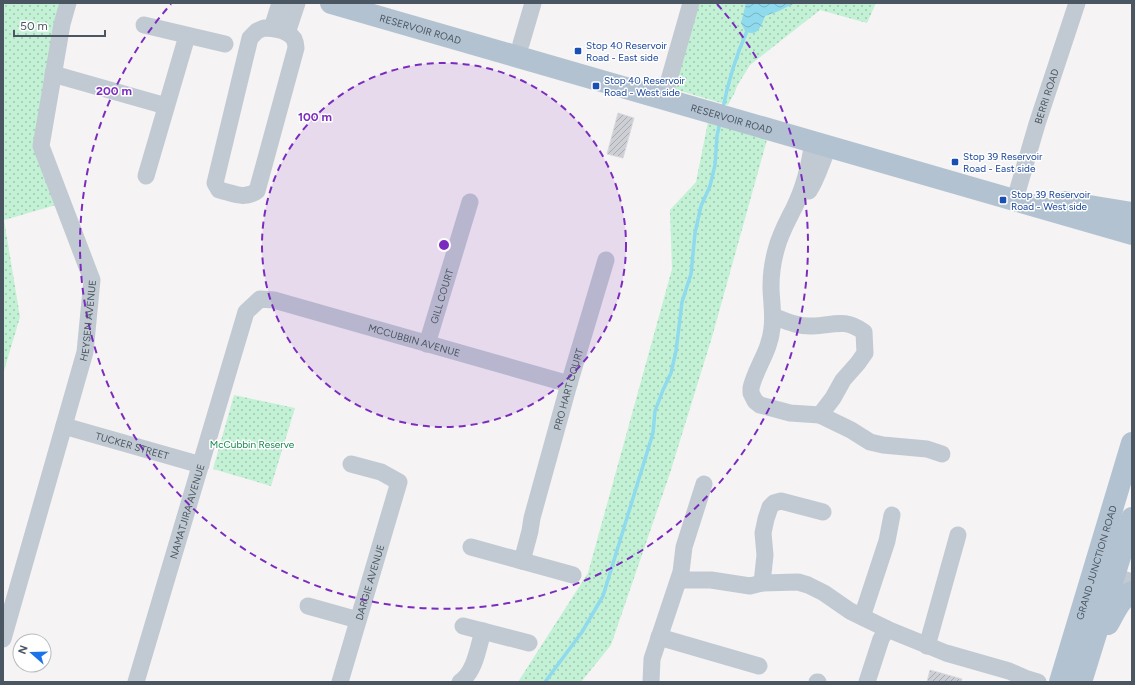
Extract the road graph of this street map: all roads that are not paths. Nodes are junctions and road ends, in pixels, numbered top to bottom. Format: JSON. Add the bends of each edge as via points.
{"nodes":[{"id":1,"x":68,"y":3,"type":"edge"},
{"id":2,"x":280,"y":3,"type":"edge"},
{"id":3,"x":297,"y":3,"type":"edge"},
{"id":4,"x":331,"y":3,"type":"edge"},
{"id":5,"x":377,"y":3,"type":"edge"},
{"id":6,"x":533,"y":3,"type":"edge"},
{"id":7,"x":691,"y":3,"type":"edge"},
{"id":8,"x":1077,"y":3,"type":"edge"},
{"id":9,"x":144,"y":25,"type":"dead end"},
{"id":10,"x":280,"y":30,"type":"junction"},
{"id":11,"x":187,"y":36,"type":"junction"},
{"id":12,"x":225,"y":44,"type":"dead end"},
{"id":13,"x":519,"y":50,"type":"junction"},
{"id":14,"x":53,"y":74,"type":"junction"},
{"id":15,"x":666,"y":92,"type":"junction"},
{"id":16,"x":166,"y":106,"type":"junction"},
{"id":17,"x":743,"y":115,"type":"junction"},
{"id":18,"x":821,"y":143,"type":"junction"},
{"id":19,"x":146,"y":176,"type":"dead end"},
{"id":20,"x":1016,"y":195,"type":"junction"},
{"id":21,"x":1056,"y":201,"type":"junction"},
{"id":22,"x":470,"y":202,"type":"dead end"},
{"id":23,"x":1132,"y":213,"type":"edge"},
{"id":24,"x":1128,"y":231,"type":"edge"},
{"id":25,"x":606,"y":260,"type":"dead end"},
{"id":26,"x":260,"y":299,"type":"joint"},
{"id":27,"x":773,"y":316,"type":"junction"},
{"id":28,"x":427,"y":344,"type":"junction"},
{"id":29,"x":569,"y":384,"type":"junction"},
{"id":30,"x":820,"y":415,"type":"junction"},
{"id":31,"x":64,"y":426,"type":"junction"},
{"id":32,"x":1132,"y":443,"type":"edge"},
{"id":33,"x":942,"y":454,"type":"dead end"},
{"id":34,"x":351,"y":464,"type":"dead end"},
{"id":35,"x":201,"y":465,"type":"junction"},
{"id":36,"x":704,"y":484,"type":"dead end"},
{"id":37,"x":823,"y":512,"type":"dead end"},
{"id":38,"x":892,"y":515,"type":"dead end"},
{"id":39,"x":1132,"y":518,"type":"edge"},
{"id":40,"x":958,"y":535,"type":"dead end"},
{"id":41,"x":471,"y":547,"type":"dead end"},
{"id":42,"x":522,"y":561,"type":"junction"},
{"id":43,"x":1115,"y":565,"type":"edge"},
{"id":44,"x":573,"y":575,"type":"dead end"},
{"id":45,"x":679,"y":580,"type":"junction"},
{"id":46,"x":762,"y":583,"type":"junction"},
{"id":47,"x":1132,"y":592,"type":"edge"},
{"id":48,"x":308,"y":606,"type":"dead end"},
{"id":49,"x":862,"y":617,"type":"junction"},
{"id":50,"x":358,"y":620,"type":"junction"},
{"id":51,"x":463,"y":626,"type":"dead end"},
{"id":52,"x":887,"y":629,"type":"junction"},
{"id":53,"x":483,"y":631,"type":"junction"},
{"id":54,"x":659,"y":637,"type":"junction"},
{"id":55,"x":3,"y":639,"type":"edge"},
{"id":56,"x":529,"y":643,"type":"dead end"},
{"id":57,"x":927,"y":646,"type":"junction"},
{"id":58,"x":1088,"y":661,"type":"junction"},
{"id":59,"x":759,"y":666,"type":"dead end"},
{"id":60,"x":1009,"y":671,"type":"junction"},
{"id":61,"x":1068,"y":681,"type":"edge"},
{"id":62,"x":136,"y":682,"type":"edge"},
{"id":63,"x":340,"y":682,"type":"edge"},
{"id":64,"x":460,"y":682,"type":"edge"},
{"id":65,"x":651,"y":682,"type":"edge"},
{"id":66,"x":867,"y":682,"type":"edge"},
{"id":67,"x":1038,"y":682,"type":"edge"}],
"edges":[{"from":1,"to":14,"type":"street","name":"HEYSEN AVENUE"},
{"from":2,"to":10,"type":"street"},
{"from":3,"to":10,"type":"street"},
{"from":4,"to":13,"type":"main road","name":"RESERVOIR ROAD"},
{"from":5,"to":13,"type":"main road","name":"RESERVOIR ROAD"},
{"from":6,"to":13,"type":"street"},
{"from":7,"to":15,"type":"street"},
{"from":8,"to":20,"type":"street","name":"BERRI ROAD"},
{"from":9,"to":11,"type":"street"},
{"from":10,"to":10,"type":"street","via":[[294,39],[296,48],[257,191],[250,196],[241,196],[219,190],[216,183],[217,174],[250,38],[256,31],[264,28]]},
{"from":11,"to":12,"type":"street"},
{"from":11,"to":16,"type":"street"},
{"from":13,"to":15,"type":"main road","name":"RESERVOIR ROAD"},
{"from":14,"to":16,"type":"street"},
{"from":14,"to":31,"type":"street","name":"HEYSEN AVENUE","via":[[41,146],[92,280],[85,352]]},
{"from":15,"to":17,"type":"main road","name":"RESERVOIR ROAD"},
{"from":16,"to":19,"type":"street"},
{"from":17,"to":18,"type":"main road","name":"RESERVOIR ROAD"},
{"from":17,"to":20,"type":"main road","name":"RESERVOIR ROAD"},
{"from":18,"to":20,"type":"main road","name":"RESERVOIR ROAD"},
{"from":18,"to":27,"type":"street","via":[[822,159],[819,170],[812,185],[794,207],[781,233],[774,257],[771,286]]},
{"from":20,"to":21,"type":"main road","name":"RESERVOIR ROAD"},
{"from":20,"to":24,"type":"main road","name":"RESERVOIR ROAD"},
{"from":21,"to":23,"type":"main road"},
{"from":21,"to":24,"type":"main road","name":"RESERVOIR ROAD"},
{"from":22,"to":28,"type":"street","name":"GILL COURT"},
{"from":25,"to":29,"type":"street","name":"PRO HART COURT"},
{"from":26,"to":28,"type":"street","name":"MCCUBBIN AVENUE","via":[[274,300]]},
{"from":26,"to":35,"type":"street","name":"NAMATJIRA AVENUE","via":[[246,312]]},
{"from":27,"to":30,"type":"street","via":[[770,341],[751,393],[760,405],[768,408],[790,413]]},
{"from":27,"to":30,"type":"street","via":[[812,326],[846,323],[864,332],[865,352]]},
{"from":28,"to":29,"type":"street","name":"MCCUBBIN AVENUE"},
{"from":29,"to":42,"type":"street","name":"PRO HART COURT"},
{"from":30,"to":33,"type":"street","via":[[870,442],[927,449]]},
{"from":31,"to":35,"type":"street","name":"TUCKER STREET"},
{"from":31,"to":55,"type":"street","name":"HEYSEN AVENUE"},
{"from":32,"to":43,"type":"main road","name":"GRAND JUNCTION ROAD"},
{"from":34,"to":50,"type":"street","name":"DARGIE AVENUE","via":[[382,472],[400,482]]},
{"from":35,"to":62,"type":"street","name":"NAMATJIRA AVENUE"},
{"from":36,"to":45,"type":"street","via":[[684,547]]},
{"from":37,"to":46,"type":"street","via":[[780,501],[770,507],[763,533],[766,556]]},
{"from":38,"to":49,"type":"street","via":[[887,541]]},
{"from":39,"to":43,"type":"main road","name":"GRAND JUNCTION ROAD"},
{"from":40,"to":57,"type":"street"},
{"from":41,"to":42,"type":"street"},
{"from":42,"to":44,"type":"street"},
{"from":43,"to":58,"type":"main road","name":"GRAND JUNCTION ROAD"},
{"from":43,"to":61,"type":"main road","name":"GRAND JUNCTION ROAD"},
{"from":45,"to":46,"type":"street","via":[[711,580],[750,586]]},
{"from":45,"to":54,"type":"street"},
{"from":46,"to":49,"type":"street","via":[[808,584]]},
{"from":47,"to":58,"type":"main road","via":[[1121,601]]},
{"from":48,"to":50,"type":"street"},
{"from":49,"to":52,"type":"street"},
{"from":50,"to":63,"type":"street","name":"DARGIE AVENUE"},
{"from":51,"to":53,"type":"street"},
{"from":52,"to":57,"type":"street"},
{"from":52,"to":66,"type":"street","via":[[881,639]]},
{"from":53,"to":56,"type":"street"},
{"from":53,"to":64,"type":"street","via":[[472,667],[467,678]]},
{"from":54,"to":59,"type":"street"},
{"from":54,"to":65,"type":"street","via":[[652,659]]},
{"from":57,"to":60,"type":"street"},
{"from":58,"to":61,"type":"main road","name":"GRAND JUNCTION ROAD"},
{"from":60,"to":61,"type":"street","via":[[1026,670]]},
{"from":60,"to":67,"type":"street"}]}
